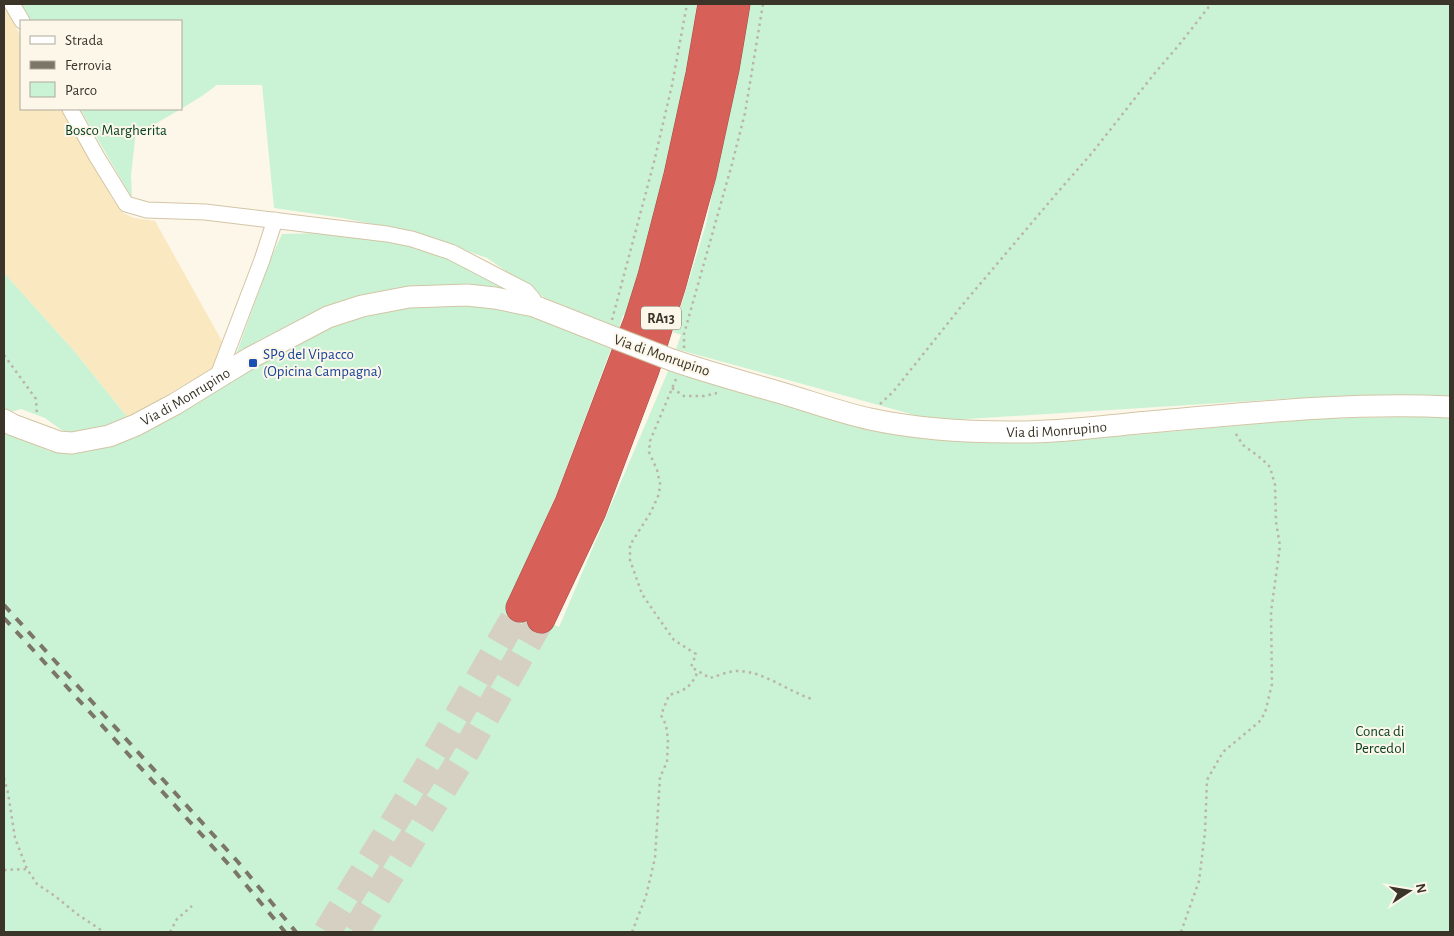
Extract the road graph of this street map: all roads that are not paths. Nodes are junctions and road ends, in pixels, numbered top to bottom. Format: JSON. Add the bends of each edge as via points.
{"nodes":[{"id":1,"x":12,"y":4,"type":"edge"},
{"id":2,"x":712,"y":4,"type":"edge"},
{"id":3,"x":736,"y":4,"type":"edge"},
{"id":4,"x":21,"y":20,"type":"edge"},
{"id":5,"x":71,"y":110,"type":"edge"},
{"id":6,"x":275,"y":220,"type":"junction"},
{"id":7,"x":534,"y":306,"type":"junction"},
{"id":8,"x":217,"y":378,"type":"junction"},
{"id":9,"x":1450,"y":408,"type":"edge"},
{"id":10,"x":4,"y":420,"type":"edge"}],
"edges":[{"from":1,"to":4,"type":"street"},
{"from":2,"to":3,"type":"highway","number":"RA13","via":[[678,175],[652,276],[530,613],[592,512],[644,370],[702,175]]},
{"from":5,"to":6,"type":"street","via":[[126,204],[147,210],[205,212]]},
{"from":6,"to":7,"type":"street","via":[[412,239],[451,252],[526,291]]},
{"from":6,"to":8,"type":"street"},
{"from":7,"to":8,"type":"main road","name":"Via di Monrupino","via":[[459,295],[409,297],[362,306],[328,317]]},
{"from":7,"to":9,"type":"main road","name":"Via di Monrupino","bridge":true,"via":[[683,363],[812,404],[934,429],[1013,432],[1328,407],[1397,405]]},
{"from":8,"to":10,"type":"main road","name":"Via di Monrupino","via":[[136,425],[109,436],[72,443],[59,442]]}]}
